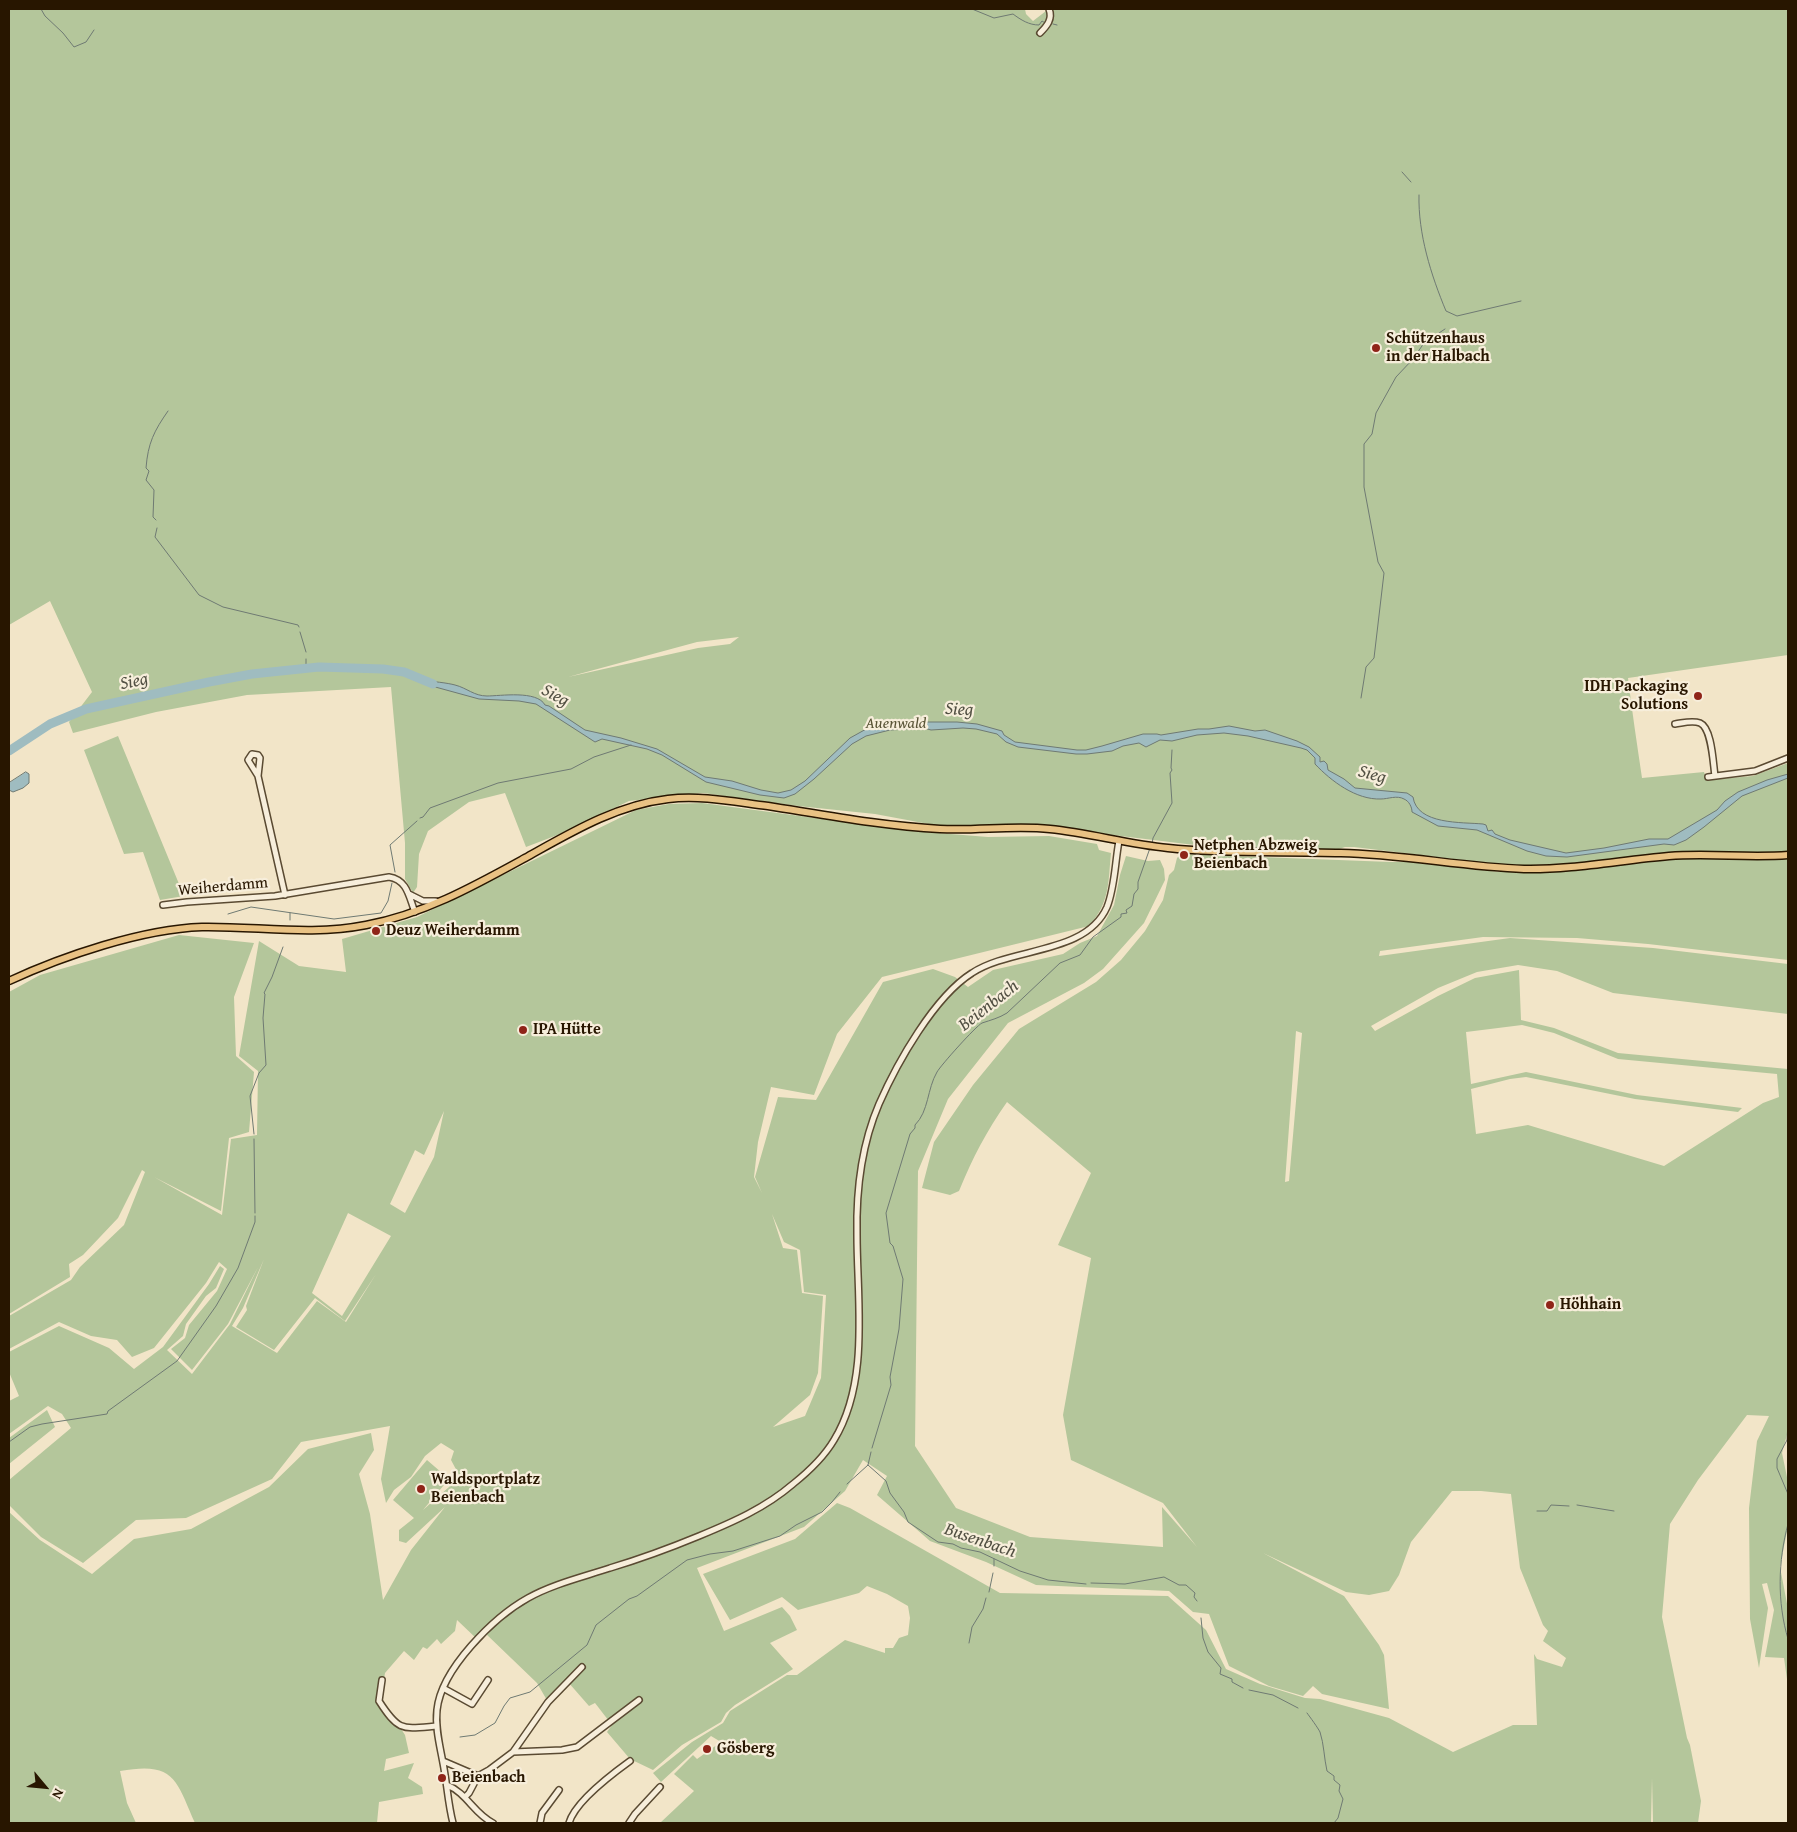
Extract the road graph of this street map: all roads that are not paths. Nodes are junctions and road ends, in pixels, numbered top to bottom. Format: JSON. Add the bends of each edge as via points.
{"nodes":[{"id":1,"x":1049,"y":9,"type":"edge"},
{"id":2,"x":1040,"y":32,"type":"dead end"},
{"id":3,"x":1675,"y":724,"type":"dead end"},
{"id":4,"x":1788,"y":758,"type":"edge"},
{"id":5,"x":258,"y":776,"type":"dead end"},
{"id":6,"x":1716,"y":776,"type":"junction"},
{"id":7,"x":1708,"y":777,"type":"dead end"},
{"id":8,"x":1119,"y":841,"type":"junction"},
{"id":9,"x":1788,"y":855,"type":"edge"},
{"id":10,"x":408,"y":893,"type":"junction"},
{"id":11,"x":285,"y":894,"type":"junction"},
{"id":12,"x":444,"y":900,"type":"junction"},
{"id":13,"x":163,"y":906,"type":"dead end"},
{"id":14,"x":415,"y":912,"type":"junction"},
{"id":15,"x":9,"y":981,"type":"edge"},
{"id":16,"x":582,"y":1667,"type":"dead end"},
{"id":17,"x":382,"y":1680,"type":"dead end"},
{"id":18,"x":488,"y":1680,"type":"dead end"},
{"id":19,"x":443,"y":1688,"type":"junction"},
{"id":20,"x":639,"y":1700,"type":"dead end"},
{"id":21,"x":437,"y":1726,"type":"junction"},
{"id":22,"x":513,"y":1752,"type":"junction"},
{"id":23,"x":443,"y":1761,"type":"junction"},
{"id":24,"x":630,"y":1761,"type":"dead end"},
{"id":25,"x":478,"y":1776,"type":"junction"},
{"id":26,"x":447,"y":1785,"type":"junction"},
{"id":27,"x":660,"y":1787,"type":"dead end"},
{"id":28,"x":559,"y":1790,"type":"dead end"},
{"id":29,"x":465,"y":1797,"type":"junction"},
{"id":30,"x":453,"y":1823,"type":"edge"},
{"id":31,"x":492,"y":1823,"type":"edge"},
{"id":32,"x":540,"y":1823,"type":"edge"},
{"id":33,"x":569,"y":1823,"type":"edge"},
{"id":34,"x":629,"y":1823,"type":"edge"}],
"edges":[{"from":1,"to":2,"type":"street","via":[[1049,24]]},
{"from":3,"to":6,"type":"street","via":[[1702,723],[1708,732]]},
{"from":4,"to":6,"type":"street","via":[[1755,771]]},
{"from":5,"to":11,"type":"street","name":"Weiherdamm"},
{"from":6,"to":7,"type":"street"},
{"from":8,"to":9,"type":"main road","via":[[1166,848],[1343,853],[1528,869],[1679,856]]},
{"from":8,"to":12,"type":"main road","via":[[1054,829],[942,830],[717,799],[665,799],[623,809],[596,820]]},
{"from":8,"to":19,"type":"street","via":[[1111,896],[1096,924],[1066,942],[994,962],[966,978],[924,1024],[882,1099],[866,1138],[858,1184],[857,1372],[847,1413],[826,1452],[783,1493],[741,1518],[634,1561],[549,1588],[518,1604],[471,1647]]},
{"from":10,"to":11,"type":"street","name":"Weiherdamm","via":[[402,883],[389,877]]},
{"from":10,"to":12,"type":"street","name":"Weiherdamm","via":[[423,901]]},
{"from":10,"to":14,"type":"street","name":"Weiherdamm"},
{"from":11,"to":13,"type":"street","name":"Weiherdamm"},
{"from":12,"to":14,"type":"main road"},
{"from":14,"to":15,"type":"main road","via":[[338,930],[200,927],[161,932],[68,957]]},
{"from":16,"to":22,"type":"street","via":[[548,1702]]},
{"from":17,"to":21,"type":"street","via":[[379,1701],[398,1725],[406,1728]]},
{"from":18,"to":19,"type":"street","via":[[472,1704]]},
{"from":19,"to":21,"type":"street"},
{"from":20,"to":22,"type":"street","via":[[576,1747]]},
{"from":21,"to":23,"type":"street"},
{"from":22,"to":25,"type":"street"},
{"from":23,"to":25,"type":"street"},
{"from":23,"to":26,"type":"street"},
{"from":24,"to":33,"type":"street","via":[[604,1781],[576,1810]]},
{"from":25,"to":29,"type":"street"},
{"from":26,"to":29,"type":"street"},
{"from":26,"to":30,"type":"street"},
{"from":27,"to":34,"type":"street"},
{"from":28,"to":32,"type":"street","via":[[542,1813]]},
{"from":29,"to":31,"type":"street","via":[[482,1818]]}]}
